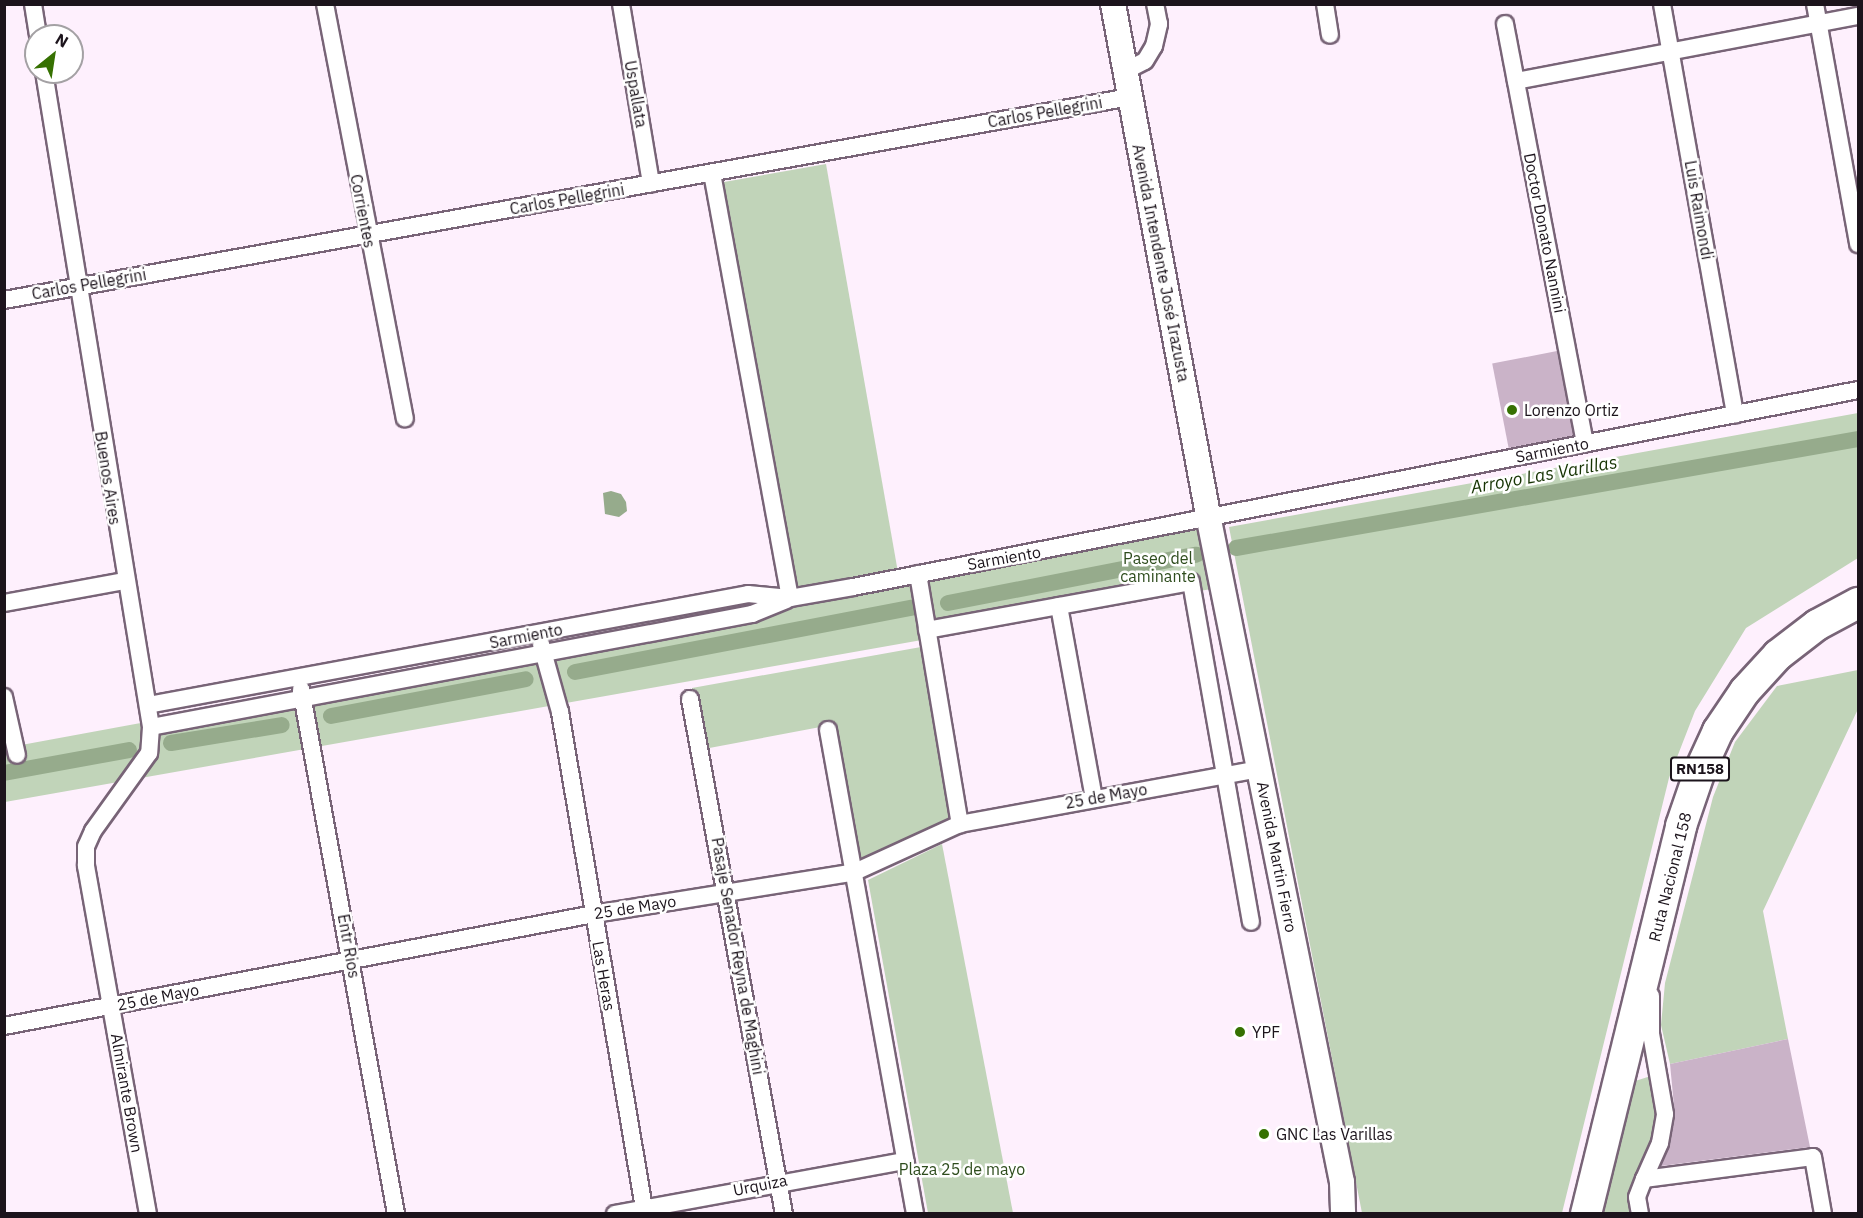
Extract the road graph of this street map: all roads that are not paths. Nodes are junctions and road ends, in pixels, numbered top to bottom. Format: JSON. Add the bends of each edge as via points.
{"nodes":[{"id":1,"x":33,"y":4,"type":"edge"},
{"id":2,"x":325,"y":4,"type":"edge"},
{"id":3,"x":621,"y":4,"type":"edge"},
{"id":4,"x":1113,"y":4,"type":"edge"},
{"id":5,"x":1155,"y":4,"type":"edge"},
{"id":6,"x":1325,"y":4,"type":"edge"},
{"id":7,"x":1662,"y":4,"type":"edge"},
{"id":8,"x":1815,"y":4,"type":"edge"},
{"id":9,"x":1858,"y":16,"type":"edge"},
{"id":10,"x":1818,"y":23,"type":"junction"},
{"id":11,"x":36,"y":24,"type":"edge"},
{"id":12,"x":1505,"y":24,"type":"dead end"},
{"id":13,"x":1330,"y":35,"type":"dead end"},
{"id":14,"x":1671,"y":50,"type":"junction"},
{"id":15,"x":1125,"y":71,"type":"junction"},
{"id":16,"x":1516,"y":81,"type":"junction"},
{"id":17,"x":46,"y":84,"type":"edge"},
{"id":18,"x":1130,"y":97,"type":"junction"},
{"id":19,"x":712,"y":173,"type":"junction"},
{"id":20,"x":651,"y":184,"type":"junction"},
{"id":21,"x":368,"y":236,"type":"junction"},
{"id":22,"x":1858,"y":244,"type":"edge"},
{"id":23,"x":79,"y":285,"type":"junction"},
{"id":24,"x":4,"y":300,"type":"edge"},
{"id":25,"x":1858,"y":390,"type":"edge"},
{"id":26,"x":1735,"y":415,"type":"junction"},
{"id":27,"x":405,"y":418,"type":"dead end"},
{"id":28,"x":1585,"y":443,"type":"junction"},
{"id":29,"x":1209,"y":520,"type":"junction"},
{"id":30,"x":918,"y":574,"type":"junction"},
{"id":31,"x":124,"y":581,"type":"junction"},
{"id":32,"x":790,"y":598,"type":"junction"},
{"id":33,"x":4,"y":603,"type":"edge"},
{"id":34,"x":1858,"y":603,"type":"edge"},
{"id":35,"x":1059,"y":606,"type":"junction"},
{"id":36,"x":927,"y":630,"type":"junction"},
{"id":37,"x":538,"y":634,"type":"junction"},
{"id":38,"x":543,"y":654,"type":"junction"},
{"id":39,"x":299,"y":678,"type":"junction"},
{"id":40,"x":4,"y":697,"type":"edge"},
{"id":41,"x":302,"y":698,"type":"junction"},
{"id":42,"x":690,"y":699,"type":"dead end"},
{"id":43,"x":148,"y":705,"type":"junction"},
{"id":44,"x":828,"y":730,"type":"dead end"},
{"id":45,"x":150,"y":739,"type":"junction"},
{"id":46,"x":17,"y":755,"type":"dead end"},
{"id":47,"x":1259,"y":769,"type":"junction"},
{"id":48,"x":1225,"y":775,"type":"junction"},
{"id":49,"x":1094,"y":798,"type":"junction"},
{"id":50,"x":960,"y":824,"type":"junction"},
{"id":51,"x":855,"y":872,"type":"junction"},
{"id":52,"x":728,"y":892,"type":"junction"},
{"id":53,"x":594,"y":914,"type":"junction"},
{"id":54,"x":1251,"y":922,"type":"dead end"},
{"id":55,"x":1651,"y":956,"type":"junction"},
{"id":56,"x":351,"y":958,"type":"junction"},
{"id":57,"x":112,"y":1006,"type":"junction"},
{"id":58,"x":4,"y":1026,"type":"edge"},
{"id":59,"x":1625,"y":1056,"type":"junction"},
{"id":60,"x":1656,"y":1060,"type":"junction"},
{"id":61,"x":905,"y":1161,"type":"junction"},
{"id":62,"x":1644,"y":1179,"type":"junction"},
{"id":63,"x":778,"y":1181,"type":"junction"},
{"id":64,"x":1638,"y":1205,"type":"edge"},
{"id":65,"x":1345,"y":1207,"type":"edge"},
{"id":66,"x":645,"y":1211,"type":"edge"},
{"id":67,"x":148,"y":1214,"type":"edge"},
{"id":68,"x":396,"y":1214,"type":"edge"},
{"id":69,"x":615,"y":1214,"type":"edge"},
{"id":70,"x":784,"y":1214,"type":"edge"},
{"id":71,"x":915,"y":1214,"type":"edge"},
{"id":72,"x":1586,"y":1214,"type":"edge"},
{"id":73,"x":1823,"y":1214,"type":"edge"}],
"edges":[{"from":1,"to":11,"type":"street"},
{"from":2,"to":21,"type":"street","name":"Corrientes"},
{"from":3,"to":20,"type":"street","name":"Uspallata"},
{"from":4,"to":15,"type":"main road","name":"Avenida Intendente José Irazusta"},
{"from":5,"to":15,"type":"street","via":[[1159,24],[1154,46],[1145,61]]},
{"from":6,"to":13,"type":"street"},
{"from":7,"to":14,"type":"street","name":"Luis Raimondi"},
{"from":8,"to":10,"type":"street"},
{"from":9,"to":10,"type":"street"},
{"from":10,"to":14,"type":"street"},
{"from":10,"to":22,"type":"street"},
{"from":12,"to":16,"type":"street","name":"Doctor Donato Nannini"},
{"from":14,"to":16,"type":"street"},
{"from":14,"to":26,"type":"street","name":"Luis Raimondi"},
{"from":15,"to":18,"type":"main road","name":"Avenida Intendente José Irazusta"},
{"from":16,"to":28,"type":"street","name":"Doctor Donato Nannini"},
{"from":17,"to":23,"type":"street","name":"Buenos Aires"},
{"from":18,"to":19,"type":"street","name":"Carlos Pellegrini"},
{"from":18,"to":29,"type":"main road","name":"Avenida Intendente José Irazusta"},
{"from":19,"to":20,"type":"street","name":"Carlos Pellegrini"},
{"from":19,"to":32,"type":"street"},
{"from":20,"to":21,"type":"street","name":"Carlos Pellegrini"},
{"from":21,"to":23,"type":"street","name":"Carlos Pellegrini"},
{"from":21,"to":27,"type":"street","name":"Corrientes"},
{"from":23,"to":24,"type":"street","name":"Carlos Pellegrini"},
{"from":23,"to":31,"type":"street","name":"Buenos Aires"},
{"from":25,"to":26,"type":"street","name":"Sarmiento"},
{"from":26,"to":28,"type":"street","name":"Sarmiento"},
{"from":28,"to":29,"type":"street","name":"Sarmiento"},
{"from":29,"to":30,"type":"street","name":"Sarmiento"},
{"from":29,"to":47,"type":"main road","name":"Avenida Martin Fierro"},
{"from":30,"to":32,"type":"street","name":"Sarmiento"},
{"from":30,"to":36,"type":"street"},
{"from":31,"to":33,"type":"street"},
{"from":31,"to":43,"type":"street","name":"Buenos Aires"},
{"from":32,"to":37,"type":"street","name":"Sarmiento","via":[[748,594]]},
{"from":32,"to":38,"type":"street","via":[[752,614]]},
{"from":34,"to":55,"type":"highway","name":"Ruta Nacional 158","number":"RN158","via":[[1817,625],[1778,655],[1745,691],[1718,731],[1681,826]]},
{"from":35,"to":36,"type":"street"},
{"from":35,"to":48,"type":"street","via":[[1191,582]]},
{"from":35,"to":49,"type":"street"},
{"from":36,"to":50,"type":"street"},
{"from":37,"to":38,"type":"street","name":"Las Heras"},
{"from":37,"to":39,"type":"street","name":"Sarmiento"},
{"from":38,"to":41,"type":"street"},
{"from":38,"to":53,"type":"street","name":"Las Heras","via":[[560,712]]},
{"from":39,"to":41,"type":"street","name":"Entr Rios"},
{"from":39,"to":43,"type":"street","name":"Sarmiento"},
{"from":40,"to":46,"type":"street"},
{"from":41,"to":45,"type":"street"},
{"from":41,"to":56,"type":"street","name":"Entr Rios"},
{"from":42,"to":52,"type":"street","name":"Pasaje Senador Reyna de Maghini"},
{"from":43,"to":45,"type":"street","name":"Buenos Aires"},
{"from":44,"to":51,"type":"street"},
{"from":45,"to":57,"type":"street","name":"Almirante Brown","via":[[86,847],[86,866]]},
{"from":47,"to":48,"type":"street","name":"25 de Mayo"},
{"from":47,"to":65,"type":"main road","name":"Avenida Martin Fierro"},
{"from":48,"to":49,"type":"street","name":"25 de Mayo"},
{"from":48,"to":54,"type":"street"},
{"from":49,"to":50,"type":"street","name":"25 de Mayo"},
{"from":50,"to":51,"type":"street","name":"25 de Mayo"},
{"from":51,"to":52,"type":"street","name":"25 de Mayo"},
{"from":51,"to":61,"type":"street"},
{"from":52,"to":53,"type":"street","name":"25 de Mayo"},
{"from":52,"to":63,"type":"street","name":"Pasaje Senador Reyna de Maghini"},
{"from":53,"to":56,"type":"street","name":"25 de Mayo"},
{"from":53,"to":66,"type":"street","name":"Las Heras"},
{"from":55,"to":59,"type":"highway","name":"Ruta Nacional 158","number":"RN158"},
{"from":55,"to":60,"type":"street","via":[[1649,1013]]},
{"from":56,"to":57,"type":"street","name":"25 de Mayo"},
{"from":56,"to":68,"type":"street","name":"Entr Rios"},
{"from":57,"to":58,"type":"street","name":"25 de Mayo"},
{"from":57,"to":67,"type":"street","name":"Almirante Brown"},
{"from":59,"to":60,"type":"street"},
{"from":59,"to":72,"type":"highway","name":"Ruta Nacional 158","number":"RN158"},
{"from":60,"to":62,"type":"street","via":[[1665,1114],[1660,1143]]},
{"from":61,"to":63,"type":"street","name":"Urquiza"},
{"from":61,"to":71,"type":"street"},
{"from":62,"to":64,"type":"street"},
{"from":62,"to":73,"type":"street","via":[[1813,1157]]},
{"from":63,"to":66,"type":"street","name":"Urquiza"},
{"from":63,"to":70,"type":"street","name":"Pasaje Senador Reyna de Maghini"},
{"from":66,"to":69,"type":"street","name":"Urquiza"}]}
